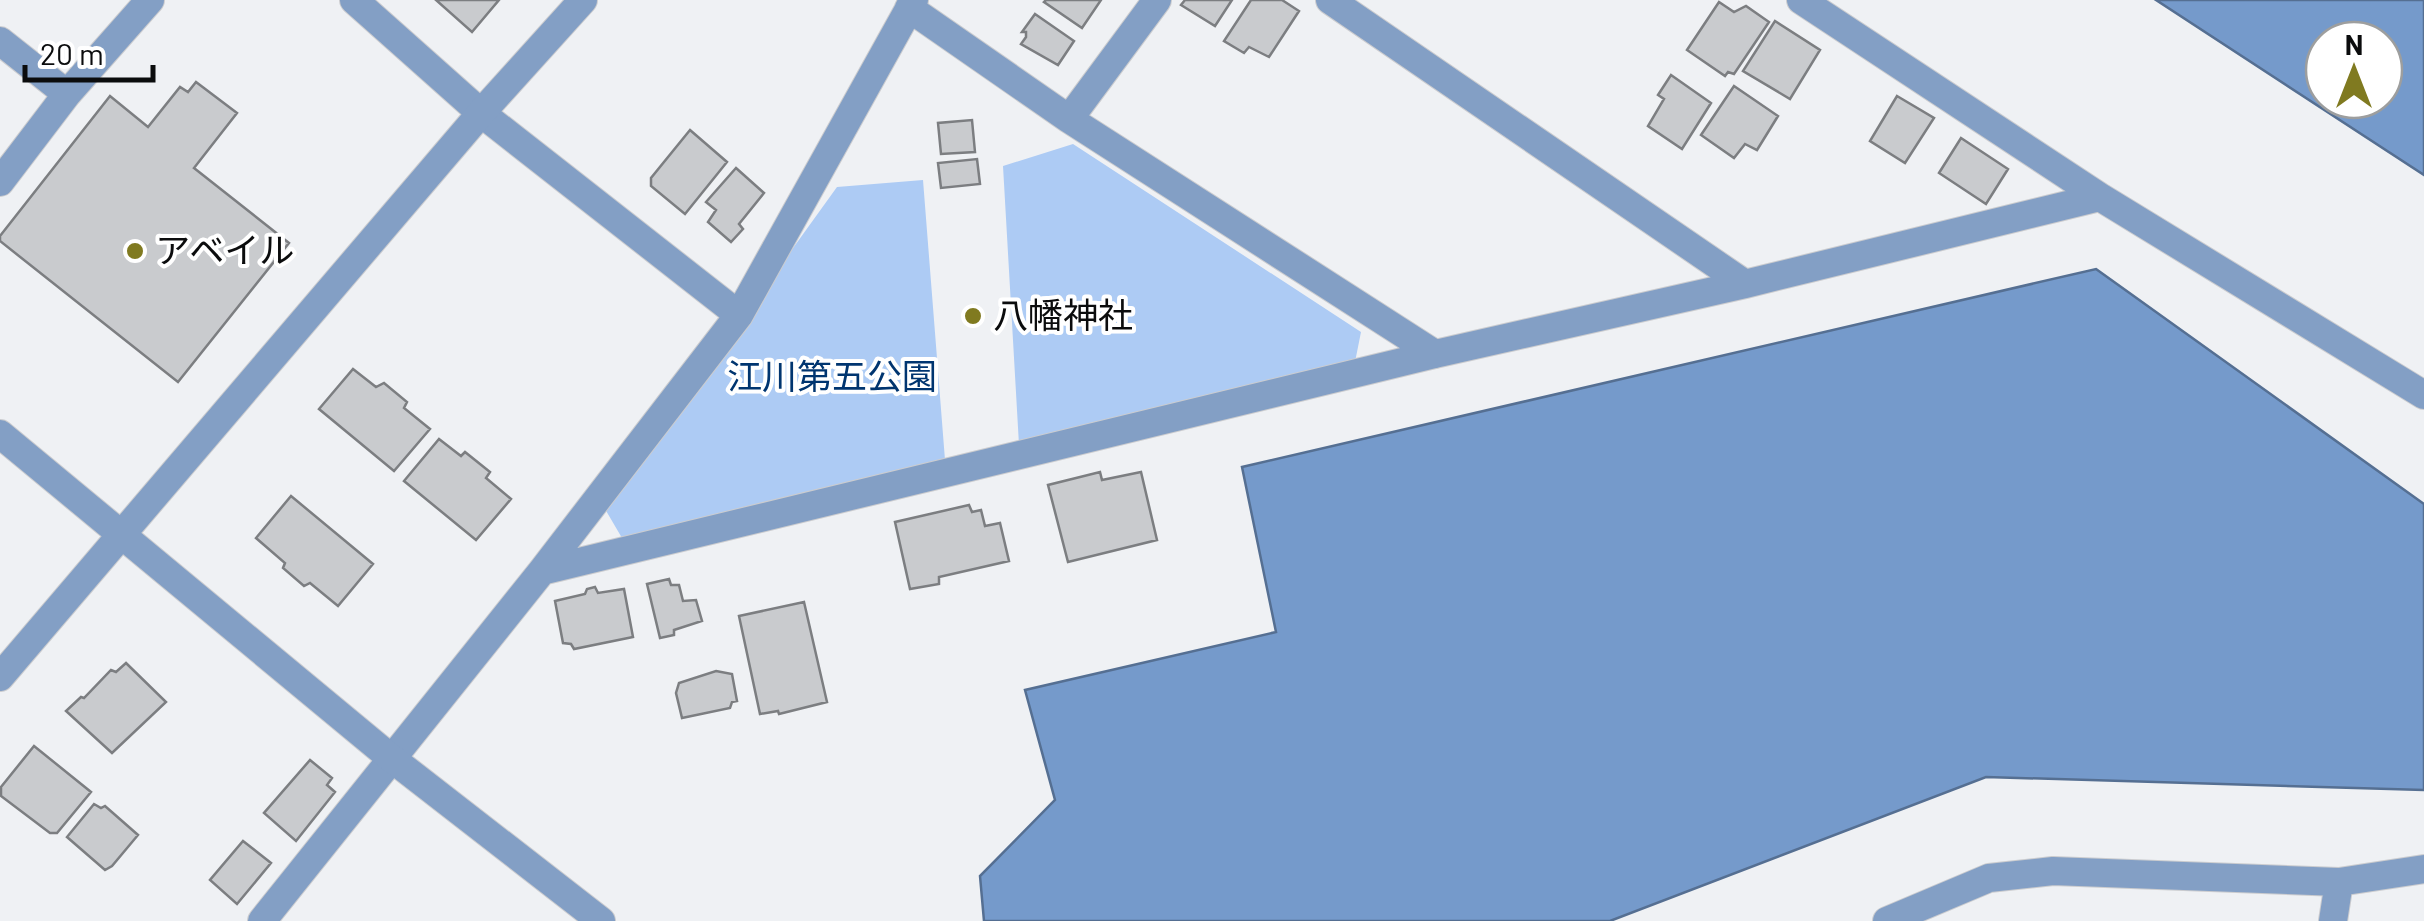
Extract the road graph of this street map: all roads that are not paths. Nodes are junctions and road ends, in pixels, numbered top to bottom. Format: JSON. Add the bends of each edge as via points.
{"nodes":[{"id":1,"x":150,"y":0,"type":"edge"},
{"id":2,"x":354,"y":0,"type":"edge"},
{"id":3,"x":583,"y":0,"type":"edge"},
{"id":4,"x":1157,"y":0,"type":"edge"},
{"id":5,"x":1330,"y":0,"type":"edge"},
{"id":6,"x":1801,"y":0,"type":"edge"},
{"id":7,"x":911,"y":4,"type":"edge"},
{"id":8,"x":0,"y":41,"type":"edge"},
{"id":9,"x":67,"y":94,"type":"junction"},
{"id":10,"x":481,"y":113,"type":"junction"},
{"id":11,"x":1069,"y":119,"type":"junction"},
{"id":12,"x":0,"y":182,"type":"edge"},
{"id":13,"x":2100,"y":198,"type":"junction"},
{"id":14,"x":1745,"y":284,"type":"junction"},
{"id":15,"x":738,"y":316,"type":"junction"},
{"id":16,"x":1434,"y":354,"type":"junction"},
{"id":17,"x":2424,"y":395,"type":"edge"},
{"id":18,"x":0,"y":434,"type":"edge"},
{"id":19,"x":125,"y":534,"type":"junction"},
{"id":20,"x":542,"y":571,"type":"junction"},
{"id":21,"x":0,"y":677,"type":"edge"},
{"id":22,"x":390,"y":758,"type":"junction"},
{"id":23,"x":2424,"y":869,"type":"edge"},
{"id":24,"x":2339,"y":882,"type":"junction"},
{"id":25,"x":262,"y":921,"type":"edge"},
{"id":26,"x":601,"y":921,"type":"edge"},
{"id":27,"x":1886,"y":921,"type":"edge"},
{"id":28,"x":2333,"y":921,"type":"edge"}],
"edges":[{"from":1,"to":9,"type":"street"},
{"from":2,"to":10,"type":"street"},
{"from":3,"to":10,"type":"street"},
{"from":4,"to":11,"type":"street"},
{"from":5,"to":14,"type":"street"},
{"from":6,"to":13,"type":"street"},
{"from":7,"to":11,"type":"street"},
{"from":7,"to":15,"type":"street"},
{"from":8,"to":9,"type":"street"},
{"from":9,"to":12,"type":"street"},
{"from":10,"to":15,"type":"street"},
{"from":10,"to":19,"type":"street"},
{"from":11,"to":16,"type":"street"},
{"from":13,"to":14,"type":"street"},
{"from":13,"to":17,"type":"street"},
{"from":14,"to":16,"type":"street"},
{"from":15,"to":20,"type":"street"},
{"from":16,"to":20,"type":"street"},
{"from":18,"to":19,"type":"street"},
{"from":19,"to":21,"type":"street"},
{"from":19,"to":22,"type":"street"},
{"from":20,"to":22,"type":"street"},
{"from":22,"to":25,"type":"street"},
{"from":22,"to":26,"type":"street"},
{"from":23,"to":24,"type":"street"},
{"from":24,"to":27,"type":"street","via":[[2053,871],[1989,878]]},
{"from":24,"to":28,"type":"street"}]}
